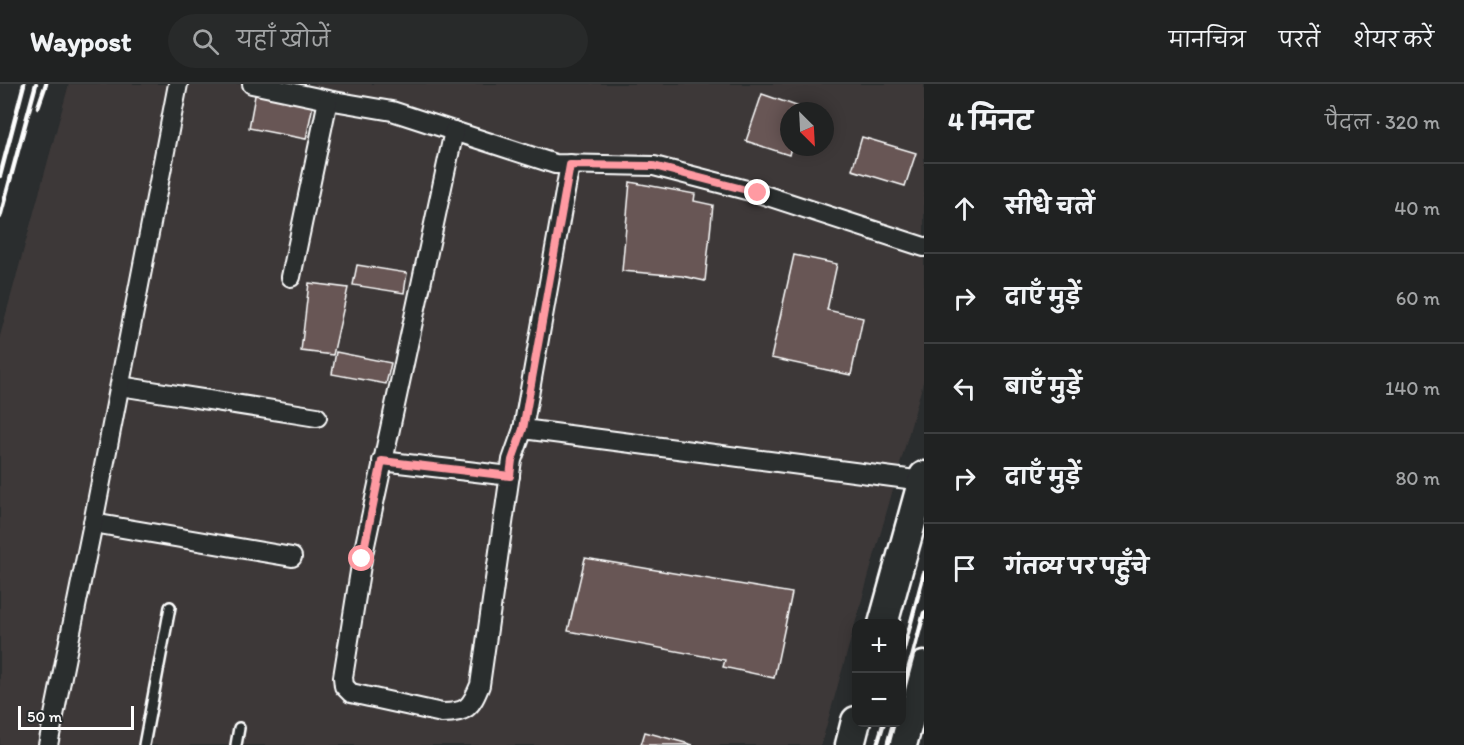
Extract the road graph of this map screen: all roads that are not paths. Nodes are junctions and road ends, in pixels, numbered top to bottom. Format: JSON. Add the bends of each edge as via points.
{"nodes":[{"id":1,"x":178,"y":84,"type":"edge"},
{"id":2,"x":252,"y":84,"type":"edge"},
{"id":3,"x":285,"y":87,"type":"edge"},
{"id":4,"x":328,"y":100,"type":"junction"},
{"id":5,"x":454,"y":131,"type":"junction"},
{"id":6,"x":570,"y":165,"type":"junction"},
{"id":7,"x":924,"y":247,"type":"edge"},
{"id":8,"x":291,"y":277,"type":"dead end"},
{"id":9,"x":120,"y":386,"type":"junction"},
{"id":10,"x":317,"y":417,"type":"dead end"},
{"id":11,"x":523,"y":429,"type":"junction"},
{"id":12,"x":382,"y":461,"type":"junction"},
{"id":13,"x":510,"y":476,"type":"junction"},
{"id":14,"x":923,"y":479,"type":"edge"},
{"id":15,"x":93,"y":523,"type":"junction"},
{"id":16,"x":292,"y":557,"type":"dead end"},
{"id":17,"x":170,"y":607,"type":"dead end"},
{"id":18,"x":885,"y":619,"type":"edge"},
{"id":19,"x":924,"y":666,"type":"edge"},
{"id":20,"x":854,"y":727,"type":"edge"},
{"id":21,"x":239,"y":728,"type":"dead end"},
{"id":22,"x":48,"y":745,"type":"edge"},
{"id":23,"x":144,"y":745,"type":"edge"},
{"id":24,"x":236,"y":745,"type":"edge"},
{"id":25,"x":850,"y":745,"type":"edge"},
{"id":26,"x":902,"y":745,"type":"edge"}],
"edges":[{"from":1,"to":9,"type":"street"},
{"from":2,"to":3,"type":"street"},
{"from":3,"to":4,"type":"street"},
{"from":4,"to":5,"type":"street","via":[[392,111]]},
{"from":4,"to":8,"type":"street"},
{"from":5,"to":6,"type":"street","via":[[555,164]]},
{"from":5,"to":12,"type":"street"},
{"from":6,"to":7,"type":"street","via":[[654,166],[758,193]]},
{"from":6,"to":11,"type":"street"},
{"from":9,"to":10,"type":"street"},
{"from":9,"to":15,"type":"street"},
{"from":11,"to":13,"type":"street"},
{"from":11,"to":14,"type":"street"},
{"from":12,"to":13,"type":"street"},
{"from":12,"to":13,"type":"street","via":[[362,559],[344,686],[351,693],[442,713],[467,709],[480,685]]},
{"from":14,"to":18,"type":"highway"},
{"from":15,"to":16,"type":"street"},
{"from":15,"to":22,"type":"street"},
{"from":17,"to":23,"type":"lane"},
{"from":19,"to":26,"type":"highway"},
{"from":20,"to":25,"type":"highway"},
{"from":21,"to":24,"type":"lane"}]}
